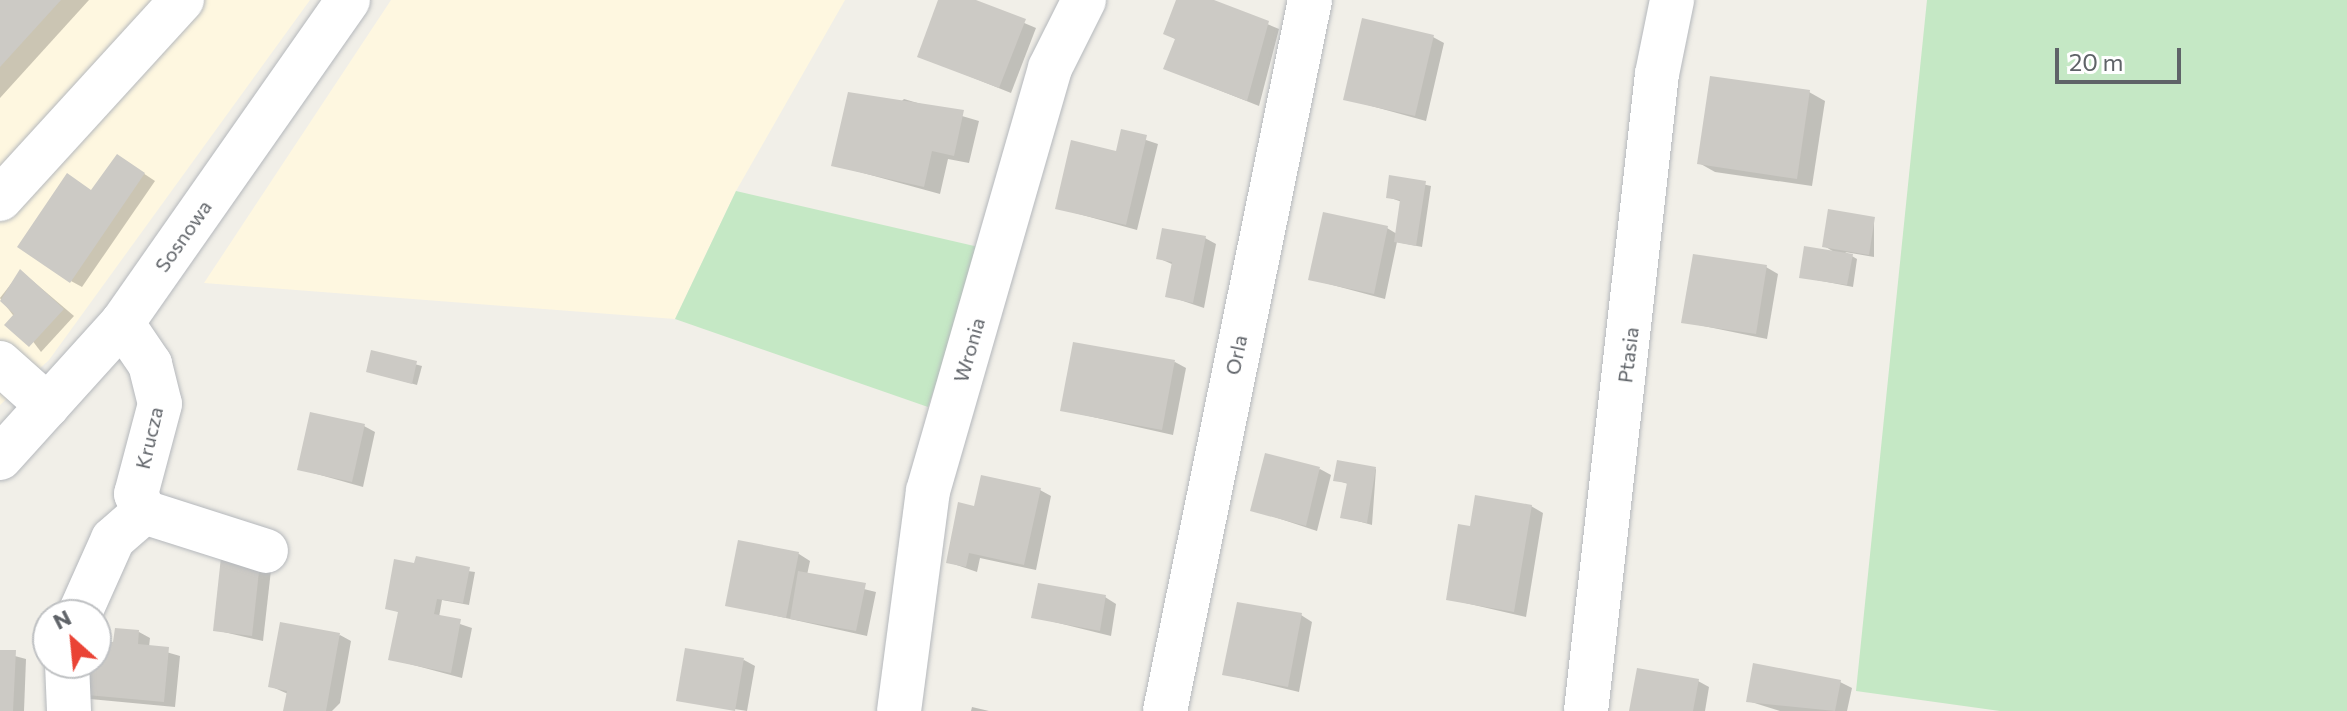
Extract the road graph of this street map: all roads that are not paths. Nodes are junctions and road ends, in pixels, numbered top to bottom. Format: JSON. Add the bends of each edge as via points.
{"nodes":[{"id":1,"x":182,"y":0,"type":"edge"},
{"id":2,"x":348,"y":0,"type":"edge"},
{"id":3,"x":1084,"y":0,"type":"edge"},
{"id":4,"x":1310,"y":0,"type":"edge"},
{"id":5,"x":1672,"y":0,"type":"edge"},
{"id":6,"x":0,"y":199,"type":"edge"},
{"id":7,"x":122,"y":323,"type":"junction"},
{"id":8,"x":0,"y":363,"type":"edge"},
{"id":9,"x":48,"y":406,"type":"junction"},
{"id":10,"x":0,"y":458,"type":"edge"},
{"id":11,"x":144,"y":512,"type":"junction"},
{"id":12,"x":266,"y":551,"type":"dead end"},
{"id":13,"x":86,"y":599,"type":"edge"},
{"id":14,"x":68,"y":679,"type":"edge"},
{"id":15,"x":69,"y":711,"type":"edge"},
{"id":16,"x":899,"y":711,"type":"edge"},
{"id":17,"x":1165,"y":711,"type":"edge"},
{"id":18,"x":1586,"y":711,"type":"edge"}],
"edges":[{"from":1,"to":6,"type":"street"},
{"from":2,"to":7,"type":"street","name":"Sosnowa"},
{"from":3,"to":16,"type":"street","name":"Wronia","via":[[1050,68],[928,491]]},
{"from":4,"to":17,"type":"street","name":"Orla"},
{"from":5,"to":18,"type":"street","name":"Ptasia","via":[[1657,74]]},
{"from":7,"to":9,"type":"street","name":"Sosnowa"},
{"from":7,"to":11,"type":"street","name":"Krucza","via":[[150,364],[160,404],[136,494]]},
{"from":8,"to":9,"type":"street"},
{"from":9,"to":10,"type":"street","name":"Sosnowa"},
{"from":11,"to":12,"type":"street"},
{"from":11,"to":13,"type":"street","via":[[113,539]]},
{"from":14,"to":15,"type":"street"}]}
